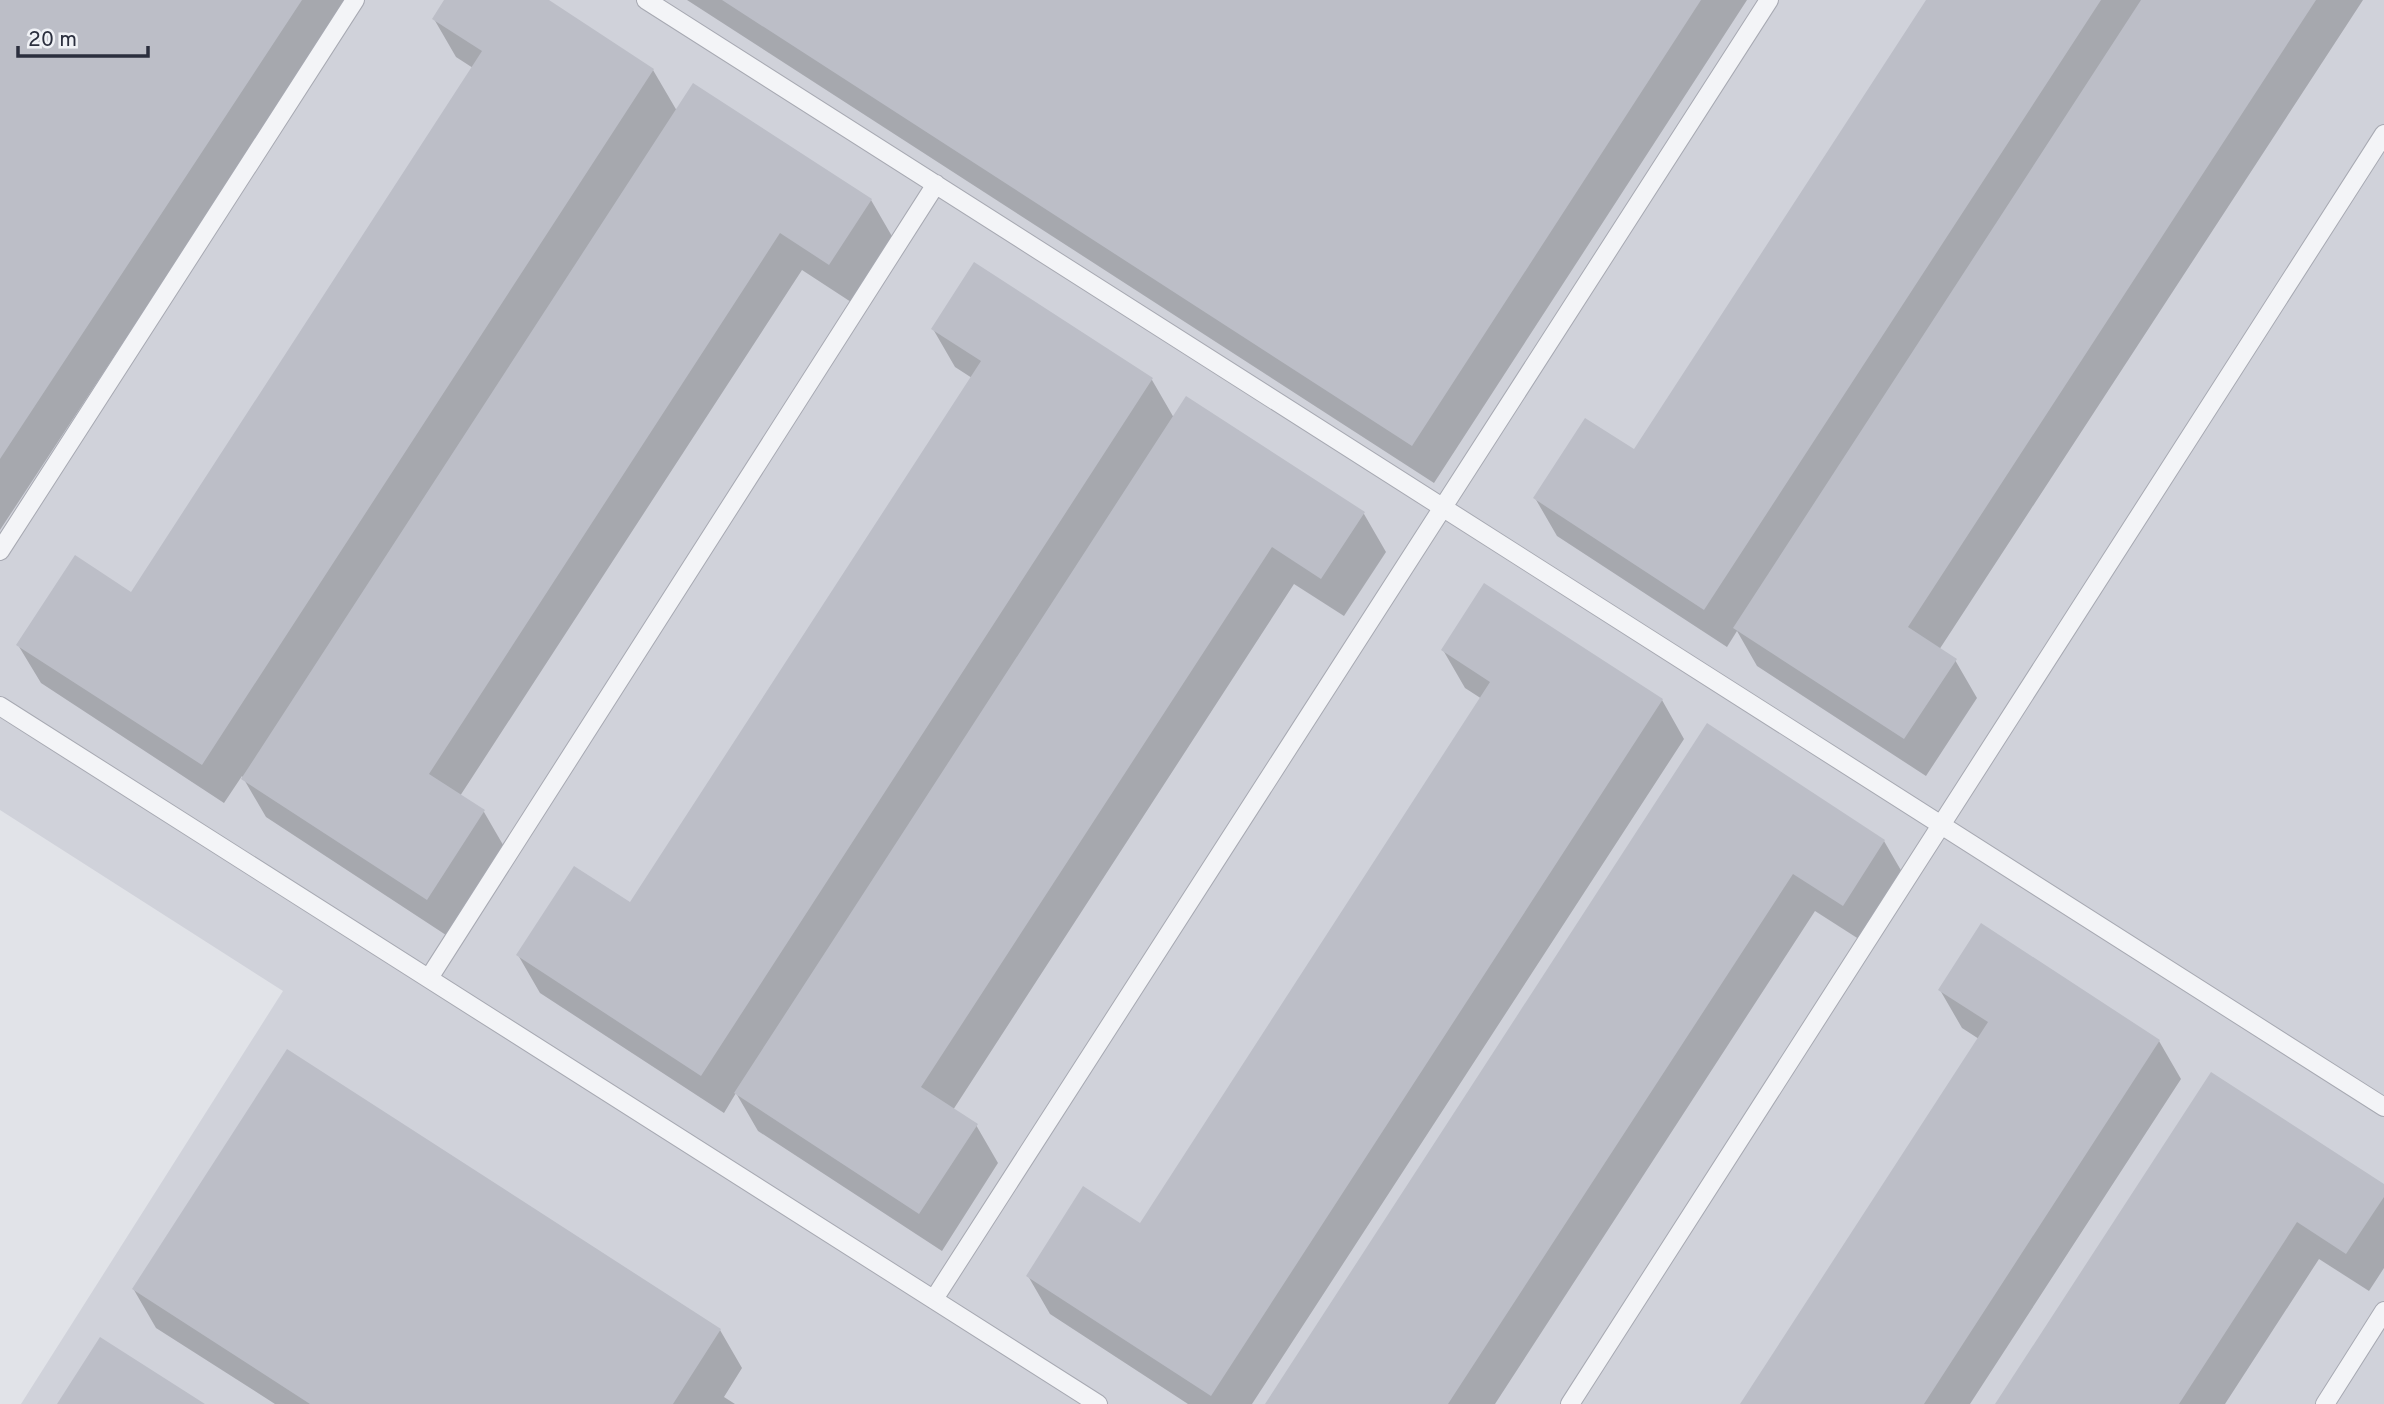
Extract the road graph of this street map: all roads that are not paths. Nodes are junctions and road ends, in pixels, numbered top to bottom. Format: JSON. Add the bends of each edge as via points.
{"nodes":[{"id":1,"x":355,"y":0,"type":"edge"},
{"id":2,"x":646,"y":0,"type":"edge"},
{"id":3,"x":1769,"y":0,"type":"edge"},
{"id":4,"x":2384,"y":134,"type":"edge"},
{"id":5,"x":936,"y":184,"type":"junction"},
{"id":6,"x":1443,"y":508,"type":"junction"},
{"id":7,"x":0,"y":551,"type":"edge"},
{"id":8,"x":0,"y":706,"type":"edge"},
{"id":9,"x":1941,"y":825,"type":"junction"},
{"id":10,"x":429,"y":978,"type":"junction"},
{"id":11,"x":2384,"y":1107,"type":"edge"},
{"id":12,"x":934,"y":1299,"type":"junction"},
{"id":13,"x":2384,"y":1311,"type":"edge"},
{"id":14,"x":1098,"y":1404,"type":"edge"},
{"id":15,"x":1570,"y":1404,"type":"edge"},
{"id":16,"x":2325,"y":1404,"type":"edge"}],
"edges":[{"from":1,"to":7,"type":"lane"},
{"from":2,"to":5,"type":"lane"},
{"from":3,"to":6,"type":"lane"},
{"from":4,"to":9,"type":"lane"},
{"from":5,"to":6,"type":"lane"},
{"from":5,"to":10,"type":"lane"},
{"from":6,"to":9,"type":"lane"},
{"from":6,"to":12,"type":"lane"},
{"from":8,"to":10,"type":"lane"},
{"from":9,"to":11,"type":"lane"},
{"from":9,"to":15,"type":"lane"},
{"from":10,"to":12,"type":"lane"},
{"from":12,"to":14,"type":"lane"},
{"from":13,"to":16,"type":"lane"}]}
